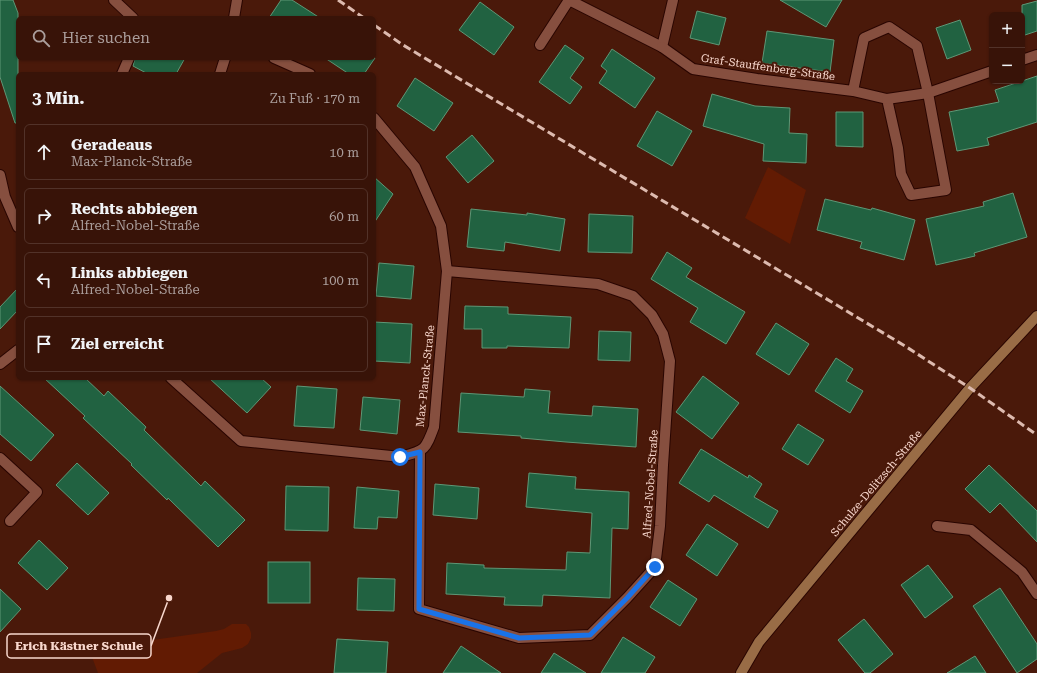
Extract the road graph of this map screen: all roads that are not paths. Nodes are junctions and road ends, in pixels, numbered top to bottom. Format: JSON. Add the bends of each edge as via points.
{"nodes":[{"id":1,"x":114,"y":0,"type":"edge"},
{"id":2,"x":237,"y":0,"type":"edge"},
{"id":3,"x":673,"y":0,"type":"edge"},
{"id":4,"x":131,"y":16,"type":"edge"},
{"id":5,"x":234,"y":16,"type":"edge"},
{"id":6,"x":540,"y":45,"type":"dead end"},
{"id":7,"x":662,"y":48,"type":"junction"},
{"id":8,"x":1037,"y":55,"type":"edge"},
{"id":9,"x":1025,"y":59,"type":"edge"},
{"id":10,"x":128,"y":60,"type":"edge"},
{"id":11,"x":224,"y":60,"type":"edge"},
{"id":12,"x":278,"y":60,"type":"edge"},
{"id":13,"x":989,"y":71,"type":"edge"},
{"id":14,"x":123,"y":72,"type":"edge"},
{"id":15,"x":221,"y":72,"type":"edge"},
{"id":16,"x":306,"y":72,"type":"edge"},
{"id":17,"x":853,"y":91,"type":"junction"},
{"id":18,"x":928,"y":93,"type":"junction"},
{"id":19,"x":887,"y":99,"type":"junction"},
{"id":20,"x":376,"y":120,"type":"edge"},
{"id":21,"x":0,"y":174,"type":"edge"},
{"id":22,"x":16,"y":222,"type":"edge"},
{"id":23,"x":447,"y":271,"type":"junction"},
{"id":24,"x":1037,"y":316,"type":"edge"},
{"id":25,"x":16,"y":352,"type":"edge"},
{"id":26,"x":0,"y":364,"type":"edge"},
{"id":27,"x":172,"y":380,"type":"edge"},
{"id":28,"x":420,"y":452,"type":"junction"},
{"id":29,"x":0,"y":458,"type":"edge"},
{"id":30,"x":10,"y":521,"type":"dead end"},
{"id":31,"x":938,"y":526,"type":"dead end"},
{"id":32,"x":1037,"y":594,"type":"edge"},
{"id":33,"x":741,"y":673,"type":"edge"}],
"edges":[{"from":1,"to":4,"type":"street"},
{"from":2,"to":5,"type":"street"},
{"from":3,"to":7,"type":"street"},
{"from":6,"to":7,"type":"street","name":"Graf-Stauffenberg-Straße","via":[[569,0]]},
{"from":7,"to":17,"type":"street","name":"Graf-Stauffenberg-Straße","via":[[693,69]]},
{"from":8,"to":9,"type":"street"},
{"from":10,"to":14,"type":"street"},
{"from":11,"to":15,"type":"street"},
{"from":12,"to":16,"type":"street"},
{"from":13,"to":18,"type":"street"},
{"from":17,"to":18,"type":"street","via":[[864,38],[889,27],[917,46]]},
{"from":17,"to":19,"type":"street","name":"Graf-Stauffenberg-Straße"},
{"from":18,"to":19,"type":"street"},
{"from":18,"to":19,"type":"street","via":[[946,190],[911,195],[901,174]]},
{"from":20,"to":23,"type":"street","name":"Max-Planck-Straße","via":[[415,167],[441,226]]},
{"from":21,"to":22,"type":"street","via":[[5,197]]},
{"from":23,"to":28,"type":"street","name":"Max-Planck-Straße","via":[[434,427],[428,444]]},
{"from":23,"to":28,"type":"street","name":"Alfred-Nobel-Straße","via":[[598,284],[633,296],[652,315],[663,334],[670,361],[660,526],[655,567],[590,635],[519,638],[419,609]]},
{"from":24,"to":33,"type":"main road","name":"Schulze-Delitzsch-Straße","via":[[970,388],[764,636]]},
{"from":25,"to":26,"type":"street"},
{"from":27,"to":28,"type":"street","via":[[241,441],[400,457]]},
{"from":29,"to":30,"type":"street","via":[[37,492]]},
{"from":31,"to":32,"type":"street","via":[[971,530],[1022,572]]}]}
